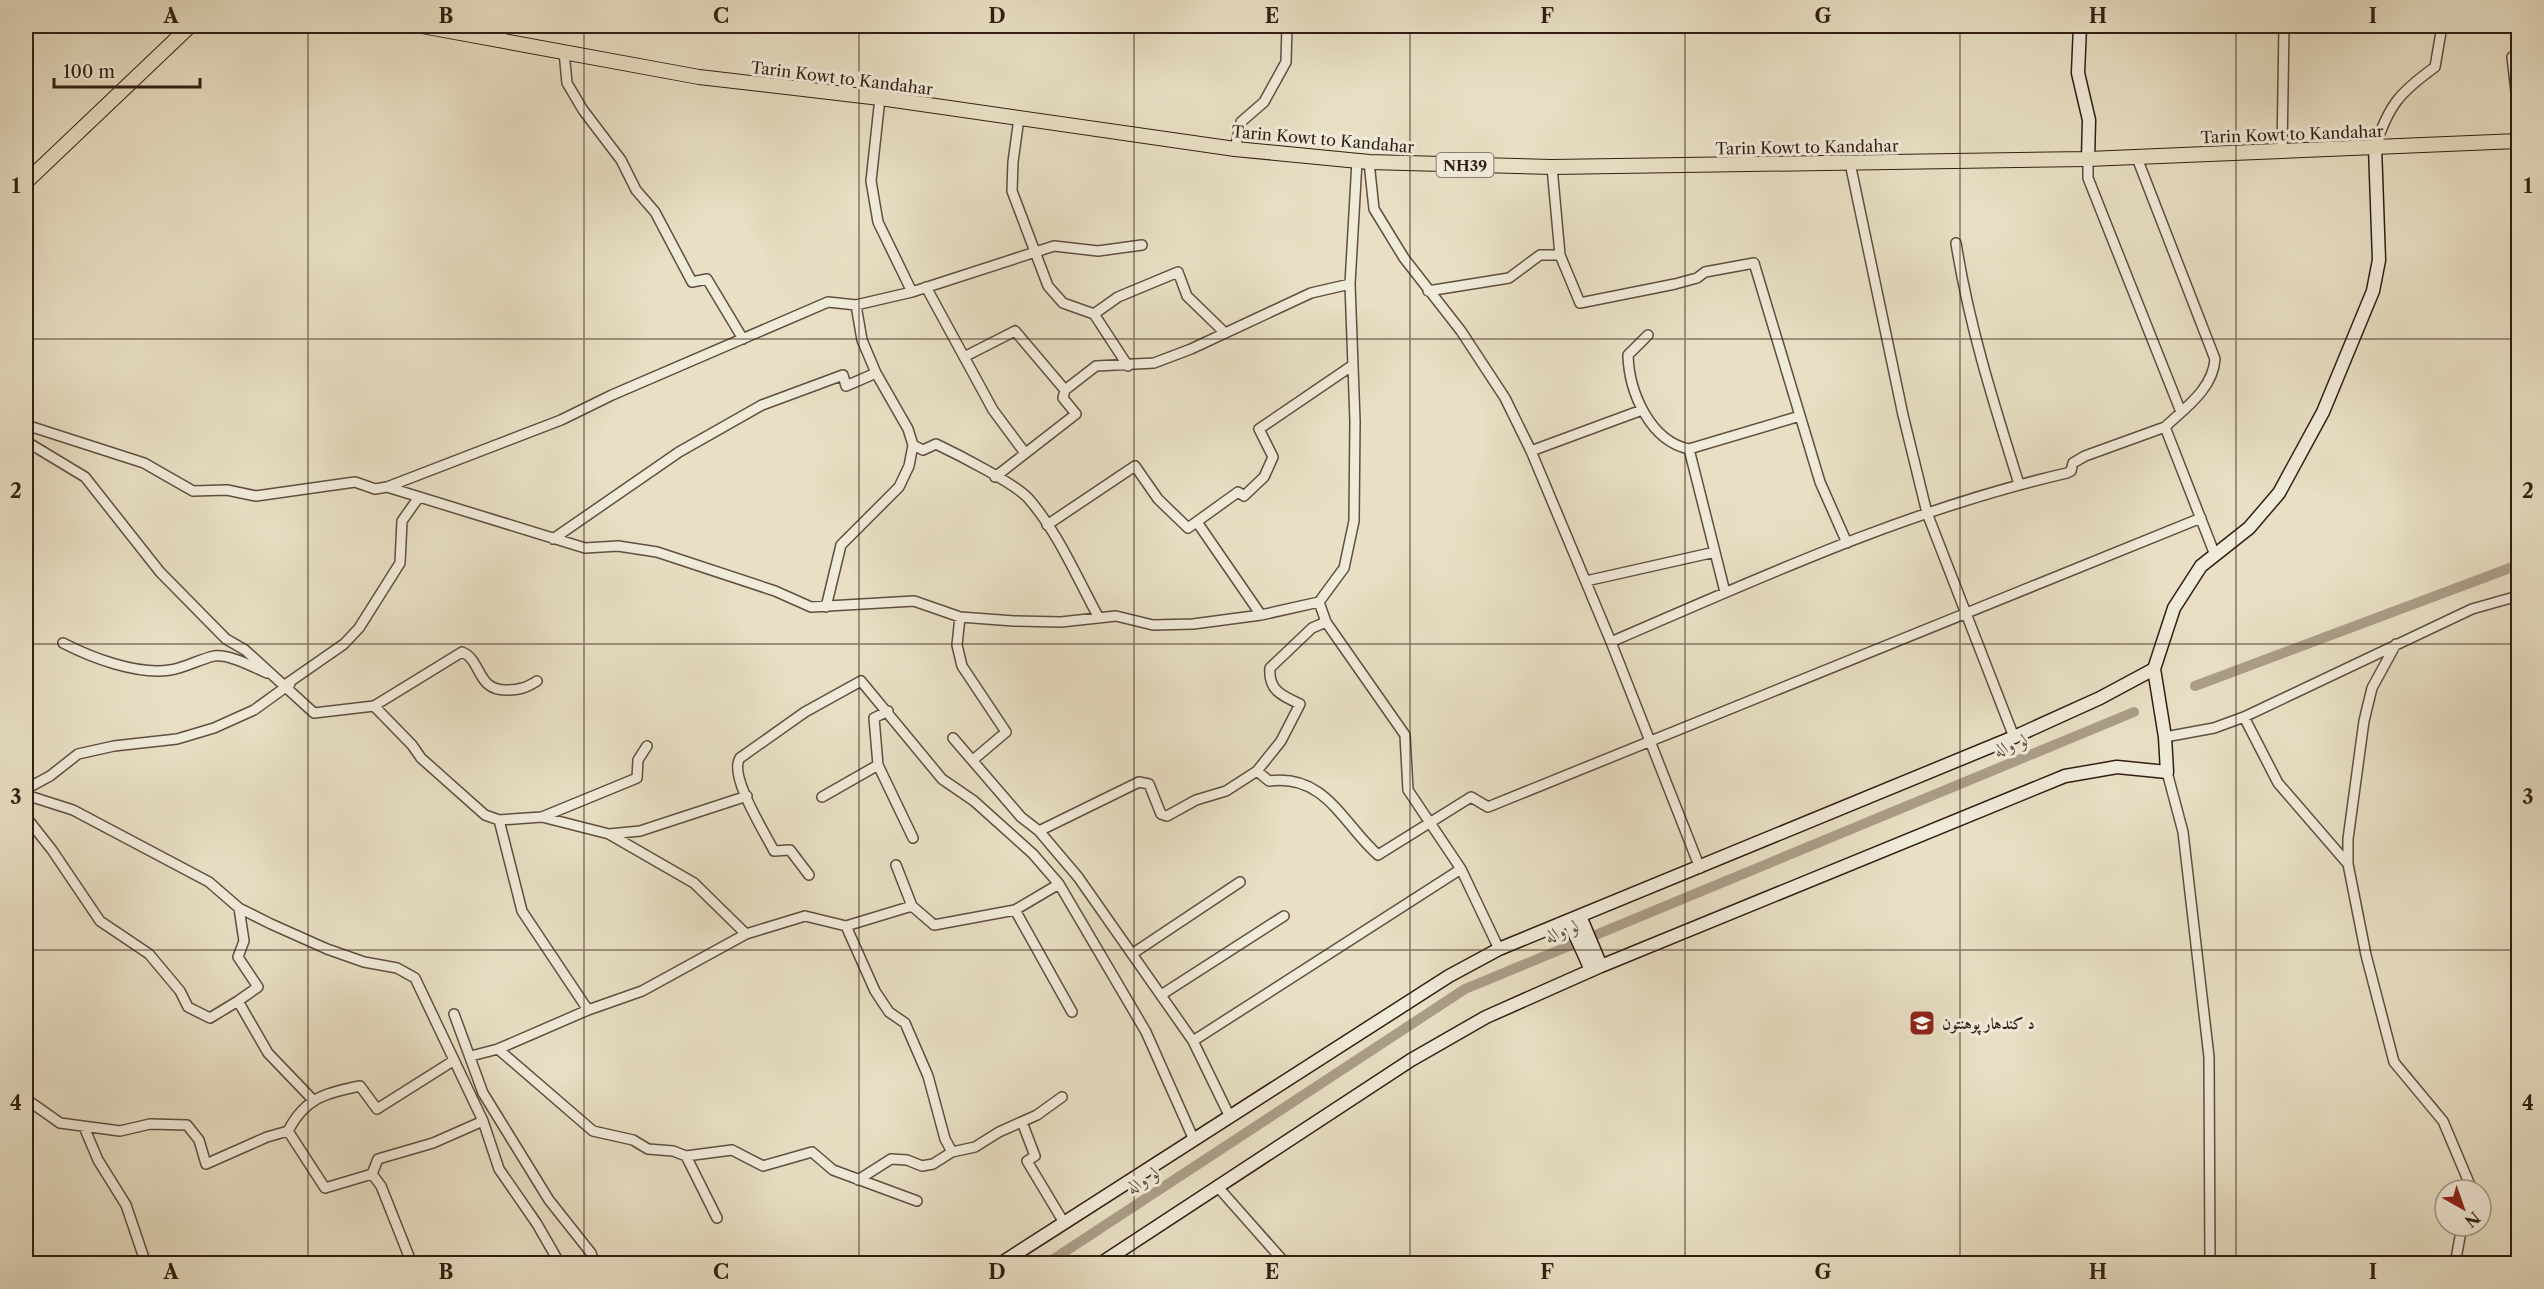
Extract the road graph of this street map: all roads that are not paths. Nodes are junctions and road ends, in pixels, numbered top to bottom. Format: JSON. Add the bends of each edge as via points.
{"nodes":[{"id":1,"x":190,"y":26,"type":"edge"},
{"id":2,"x":429,"y":26,"type":"edge"},
{"id":3,"x":1287,"y":26,"type":"edge"},
{"id":4,"x":2080,"y":26,"type":"edge"},
{"id":5,"x":2284,"y":26,"type":"edge"},
{"id":6,"x":2442,"y":26,"type":"edge"},
{"id":7,"x":564,"y":52,"type":"junction"},
{"id":8,"x":2518,"y":53,"type":"edge"},
{"id":9,"x":880,"y":98,"type":"junction"},
{"id":10,"x":2518,"y":109,"type":"edge"},
{"id":11,"x":1019,"y":118,"type":"junction"},
{"id":12,"x":2518,"y":141,"type":"edge"},
{"id":13,"x":2374,"y":147,"type":"junction"},
{"id":14,"x":1235,"y":149,"type":"junction"},
{"id":15,"x":2282,"y":151,"type":"junction"},
{"id":16,"x":2137,"y":158,"type":"junction"},
{"id":17,"x":2088,"y":159,"type":"junction"},
{"id":18,"x":1363,"y":161,"type":"junction"},
{"id":19,"x":1850,"y":164,"type":"junction"},
{"id":20,"x":1552,"y":167,"type":"junction"},
{"id":21,"x":26,"y":182,"type":"edge"},
{"id":22,"x":1956,"y":243,"type":"dead end"},
{"id":23,"x":1142,"y":245,"type":"dead end"},
{"id":24,"x":1034,"y":252,"type":"junction"},
{"id":25,"x":1560,"y":255,"type":"junction"},
{"id":26,"x":1350,"y":284,"type":"junction"},
{"id":27,"x":926,"y":287,"type":"junction"},
{"id":28,"x":1428,"y":291,"type":"junction"},
{"id":29,"x":912,"y":292,"type":"junction"},
{"id":30,"x":856,"y":305,"type":"junction"},
{"id":31,"x":1094,"y":314,"type":"junction"},
{"id":32,"x":1225,"y":333,"type":"junction"},
{"id":33,"x":1648,"y":335,"type":"dead end"},
{"id":34,"x":743,"y":339,"type":"junction"},
{"id":35,"x":964,"y":357,"type":"junction"},
{"id":36,"x":1353,"y":365,"type":"junction"},
{"id":37,"x":1128,"y":366,"type":"junction"},
{"id":38,"x":876,"y":373,"type":"junction"},
{"id":39,"x":1065,"y":390,"type":"junction"},
{"id":40,"x":1642,"y":410,"type":"junction"},
{"id":41,"x":2181,"y":412,"type":"junction"},
{"id":42,"x":1800,"y":416,"type":"junction"},
{"id":43,"x":26,"y":425,"type":"edge"},
{"id":44,"x":2165,"y":427,"type":"junction"},
{"id":45,"x":39,"y":430,"type":"junction"},
{"id":46,"x":28,"y":447,"type":"edge"},
{"id":47,"x":918,"y":447,"type":"junction"},
{"id":48,"x":1689,"y":449,"type":"junction"},
{"id":49,"x":1532,"y":451,"type":"junction"},
{"id":50,"x":1025,"y":453,"type":"junction"},
{"id":51,"x":995,"y":477,"type":"junction"},
{"id":52,"x":2019,"y":484,"type":"junction"},
{"id":53,"x":387,"y":487,"type":"junction"},
{"id":54,"x":418,"y":496,"type":"junction"},
{"id":55,"x":1927,"y":513,"type":"junction"},
{"id":56,"x":2201,"y":518,"type":"junction"},
{"id":57,"x":1197,"y":522,"type":"junction"},
{"id":58,"x":1047,"y":525,"type":"junction"},
{"id":59,"x":553,"y":539,"type":"junction"},
{"id":60,"x":1847,"y":543,"type":"junction"},
{"id":61,"x":1715,"y":552,"type":"junction"},
{"id":62,"x":2215,"y":555,"type":"junction"},
{"id":63,"x":1586,"y":580,"type":"junction"},
{"id":64,"x":1725,"y":592,"type":"junction"},
{"id":65,"x":2518,"y":596,"type":"edge"},
{"id":66,"x":1319,"y":602,"type":"junction"},
{"id":67,"x":826,"y":607,"type":"junction"},
{"id":68,"x":1964,"y":613,"type":"junction"},
{"id":69,"x":1261,"y":615,"type":"junction"},
{"id":70,"x":960,"y":617,"type":"junction"},
{"id":71,"x":1099,"y":618,"type":"junction"},
{"id":72,"x":1326,"y":622,"type":"junction"},
{"id":73,"x":1611,"y":642,"type":"junction"},
{"id":74,"x":63,"y":643,"type":"dead end"},
{"id":75,"x":2396,"y":644,"type":"junction"},
{"id":76,"x":2154,"y":669,"type":"junction"},
{"id":77,"x":537,"y":681,"type":"dead end"},
{"id":78,"x":285,"y":685,"type":"junction"},
{"id":79,"x":374,"y":706,"type":"junction"},
{"id":80,"x":888,"y":711,"type":"junction"},
{"id":81,"x":2244,"y":717,"type":"junction"},
{"id":82,"x":2013,"y":737,"type":"junction"},
{"id":83,"x":2165,"y":737,"type":"junction"},
{"id":84,"x":953,"y":738,"type":"dead end"},
{"id":85,"x":1649,"y":741,"type":"junction"},
{"id":86,"x":647,"y":746,"type":"dead end"},
{"id":87,"x":973,"y":760,"type":"junction"},
{"id":88,"x":878,"y":765,"type":"junction"},
{"id":89,"x":1257,"y":771,"type":"junction"},
{"id":90,"x":2167,"y":772,"type":"junction"},
{"id":91,"x":26,"y":789,"type":"edge"},
{"id":92,"x":26,"y":795,"type":"edge"},
{"id":93,"x":747,"y":796,"type":"junction"},
{"id":94,"x":822,"y":796,"type":"dead end"},
{"id":95,"x":26,"y":817,"type":"edge"},
{"id":96,"x":542,"y":817,"type":"junction"},
{"id":97,"x":499,"y":820,"type":"junction"},
{"id":98,"x":1430,"y":824,"type":"junction"},
{"id":99,"x":1039,"y":831,"type":"junction"},
{"id":100,"x":609,"y":834,"type":"junction"},
{"id":101,"x":914,"y":838,"type":"dead end"},
{"id":102,"x":2348,"y":864,"type":"junction"},
{"id":103,"x":896,"y":865,"type":"dead end"},
{"id":104,"x":1700,"y":868,"type":"junction"},
{"id":105,"x":1461,"y":869,"type":"junction"},
{"id":106,"x":809,"y":875,"type":"dead end"},
{"id":107,"x":1240,"y":882,"type":"dead end"},
{"id":108,"x":1059,"y":884,"type":"junction"},
{"id":109,"x":912,"y":906,"type":"junction"},
{"id":110,"x":239,"y":908,"type":"junction"},
{"id":111,"x":1015,"y":910,"type":"junction"},
{"id":112,"x":1284,"y":916,"type":"dead end"},
{"id":113,"x":1574,"y":919,"type":"junction"},
{"id":114,"x":846,"y":926,"type":"junction"},
{"id":115,"x":746,"y":934,"type":"junction"},
{"id":116,"x":1499,"y":949,"type":"junction"},
{"id":117,"x":1132,"y":954,"type":"junction"},
{"id":118,"x":1596,"y":968,"type":"junction"},
{"id":119,"x":1161,"y":995,"type":"junction"},
{"id":120,"x":238,"y":1001,"type":"junction"},
{"id":121,"x":588,"y":1010,"type":"junction"},
{"id":122,"x":1072,"y":1012,"type":"dead end"},
{"id":123,"x":454,"y":1014,"type":"dead end"},
{"id":124,"x":1193,"y":1041,"type":"junction"},
{"id":125,"x":498,"y":1049,"type":"junction"},
{"id":126,"x":471,"y":1056,"type":"junction"},
{"id":127,"x":453,"y":1061,"type":"junction"},
{"id":128,"x":1062,"y":1097,"type":"dead end"},
{"id":129,"x":26,"y":1099,"type":"edge"},
{"id":130,"x":314,"y":1101,"type":"junction"},
{"id":131,"x":1230,"y":1117,"type":"junction"},
{"id":132,"x":483,"y":1121,"type":"junction"},
{"id":133,"x":1022,"y":1122,"type":"junction"},
{"id":134,"x":84,"y":1127,"type":"junction"},
{"id":135,"x":288,"y":1131,"type":"junction"},
{"id":136,"x":1194,"y":1140,"type":"junction"},
{"id":137,"x":952,"y":1152,"type":"junction"},
{"id":138,"x":686,"y":1156,"type":"junction"},
{"id":139,"x":372,"y":1174,"type":"junction"},
{"id":140,"x":2467,"y":1178,"type":"edge"},
{"id":141,"x":858,"y":1180,"type":"junction"},
{"id":142,"x":1217,"y":1186,"type":"junction"},
{"id":143,"x":917,"y":1201,"type":"dead end"},
{"id":144,"x":717,"y":1218,"type":"dead end"},
{"id":145,"x":1063,"y":1221,"type":"junction"},
{"id":146,"x":2460,"y":1238,"type":"edge"},
{"id":147,"x":146,"y":1263,"type":"edge"},
{"id":148,"x":412,"y":1263,"type":"edge"},
{"id":149,"x":560,"y":1263,"type":"edge"},
{"id":150,"x":595,"y":1263,"type":"edge"},
{"id":151,"x":1000,"y":1263,"type":"edge"},
{"id":152,"x":1100,"y":1263,"type":"edge"},
{"id":153,"x":1286,"y":1263,"type":"edge"},
{"id":154,"x":2210,"y":1263,"type":"edge"},
{"id":155,"x":2455,"y":1263,"type":"edge"}],
"edges":[{"from":1,"to":21,"type":"main road"},
{"from":2,"to":7,"type":"main road","name":"Tarin Kowt to Kandahar","number":"NH39"},
{"from":3,"to":14,"type":"street","via":[[1286,62],[1264,102],[1241,122]]},
{"from":4,"to":17,"type":"street","via":[[2078,73],[2089,120]]},
{"from":5,"to":15,"type":"street"},
{"from":6,"to":13,"type":"street","via":[[2435,67],[2404,91],[2390,108]]},
{"from":7,"to":9,"type":"main road","name":"Tarin Kowt to Kandahar","number":"NH39","via":[[699,77]]},
{"from":7,"to":34,"type":"street","via":[[567,83],[583,110],[655,212],[692,282],[707,279]]},
{"from":8,"to":10,"type":"street","via":[[2512,57]]},
{"from":9,"to":11,"type":"main road","name":"Tarin Kowt to Kandahar","number":"NH39"},
{"from":9,"to":29,"type":"street","via":[[871,181],[878,222]]},
{"from":11,"to":14,"type":"main road","name":"Tarin Kowt to Kandahar","number":"NH39"},
{"from":11,"to":24,"type":"street","via":[[1012,191]]},
{"from":12,"to":13,"type":"main road","name":"Tarin Kowt to Kandahar","number":"NH39"},
{"from":13,"to":15,"type":"main road","name":"Tarin Kowt to Kandahar","number":"NH39"},
{"from":13,"to":62,"type":"street","via":[[2379,260],[2373,291],[2323,412],[2279,493],[2249,528]]},
{"from":14,"to":18,"type":"main road","name":"Tarin Kowt to Kandahar","number":"NH39"},
{"from":15,"to":16,"type":"main road","name":"Tarin Kowt to Kandahar","number":"NH39"},
{"from":16,"to":17,"type":"main road","name":"Tarin Kowt to Kandahar","number":"NH39"},
{"from":16,"to":41,"type":"street","via":[[2215,359],[2214,373]]},
{"from":17,"to":19,"type":"main road","name":"Tarin Kowt to Kandahar","number":"NH39"},
{"from":17,"to":41,"type":"street","via":[[2088,178]]},
{"from":18,"to":20,"type":"main road","name":"Tarin Kowt to Kandahar","number":"NH39"},
{"from":18,"to":26,"type":"street"},
{"from":18,"to":28,"type":"street","via":[[1374,209]]},
{"from":19,"to":20,"type":"main road","name":"Tarin Kowt to Kandahar","number":"NH39"},
{"from":19,"to":55,"type":"street"},
{"from":20,"to":25,"type":"street"},
{"from":22,"to":52,"type":"street","via":[[1982,368]]},
{"from":23,"to":24,"type":"street","via":[[1098,251],[1054,246]]},
{"from":24,"to":27,"type":"street"},
{"from":24,"to":31,"type":"street","via":[[1048,286],[1063,303]]},
{"from":25,"to":28,"type":"street","via":[[1540,255],[1509,278]]},
{"from":25,"to":42,"type":"street","via":[[1580,303],[1754,263]]},
{"from":26,"to":32,"type":"street","via":[[1311,293]]},
{"from":26,"to":36,"type":"street"},
{"from":27,"to":29,"type":"street"},
{"from":27,"to":35,"type":"street"},
{"from":28,"to":49,"type":"street","via":[[1461,331],[1505,398]]},
{"from":29,"to":30,"type":"street"},
{"from":30,"to":34,"type":"street","via":[[828,302]]},
{"from":30,"to":38,"type":"street","via":[[862,340]]},
{"from":31,"to":32,"type":"street","via":[[1118,297],[1178,272],[1187,296]]},
{"from":31,"to":37,"type":"street"},
{"from":32,"to":37,"type":"street","via":[[1154,363]]},
{"from":33,"to":40,"type":"street","via":[[1628,355]]},
{"from":34,"to":53,"type":"street","via":[[612,394],[561,420]]},
{"from":35,"to":39,"type":"street","via":[[1015,331]]},
{"from":35,"to":50,"type":"street","via":[[993,410]]},
{"from":36,"to":57,"type":"street","via":[[1259,429],[1273,457],[1264,477],[1244,496],[1238,492]]},
{"from":36,"to":66,"type":"street","via":[[1354,521],[1344,568]]},
{"from":37,"to":39,"type":"street","via":[[1096,366]]},
{"from":38,"to":47,"type":"street"},
{"from":38,"to":59,"type":"street","via":[[846,386],[843,375],[762,405],[679,452]]},
{"from":39,"to":50,"type":"street","via":[[1063,398],[1076,414]]},
{"from":40,"to":48,"type":"street","via":[[1662,437],[1674,446]]},
{"from":40,"to":49,"type":"street"},
{"from":41,"to":44,"type":"street"},
{"from":42,"to":48,"type":"street"},
{"from":42,"to":60,"type":"street","via":[[1820,482]]},
{"from":43,"to":45,"type":"street"},
{"from":44,"to":52,"type":"street","via":[[2085,456],[2073,463],[2067,473]]},
{"from":44,"to":56,"type":"street"},
{"from":45,"to":46,"type":"street"},
{"from":45,"to":53,"type":"street","via":[[144,463],[193,490],[227,490],[256,496],[356,482],[375,489]]},
{"from":46,"to":78,"type":"street","via":[[85,477],[160,572],[226,639],[245,650]]},
{"from":47,"to":51,"type":"street","via":[[936,444]]},
{"from":47,"to":67,"type":"street","via":[[899,487],[841,545]]},
{"from":48,"to":61,"type":"street"},
{"from":49,"to":63,"type":"street"},
{"from":50,"to":51,"type":"street"},
{"from":51,"to":58,"type":"street","via":[[1027,496]]},
{"from":52,"to":55,"type":"street"},
{"from":53,"to":54,"type":"street"},
{"from":54,"to":59,"type":"street"},
{"from":54,"to":78,"type":"street","via":[[402,521],[400,563],[359,628],[344,644]]},
{"from":55,"to":60,"type":"street"},
{"from":55,"to":68,"type":"street"},
{"from":56,"to":62,"type":"street"},
{"from":56,"to":68,"type":"street"},
{"from":57,"to":58,"type":"street","via":[[1188,528],[1158,499],[1135,466]]},
{"from":57,"to":69,"type":"street"},
{"from":58,"to":71,"type":"street"},
{"from":59,"to":67,"type":"street","via":[[585,548],[618,546],[657,552],[811,607]]},
{"from":60,"to":64,"type":"street"},
{"from":61,"to":63,"type":"street"},
{"from":61,"to":64,"type":"street"},
{"from":62,"to":76,"type":"street","via":[[2201,566],[2174,608]]},
{"from":63,"to":73,"type":"street"},
{"from":64,"to":73,"type":"street"},
{"from":65,"to":75,"type":"street","via":[[2472,609]]},
{"from":66,"to":69,"type":"street"},
{"from":66,"to":72,"type":"street"},
{"from":67,"to":70,"type":"street","via":[[914,601]]},
{"from":68,"to":82,"type":"street"},
{"from":68,"to":85,"type":"street"},
{"from":69,"to":71,"type":"street","via":[[1153,625],[1116,616]]},
{"from":70,"to":71,"type":"street","via":[[1060,622]]},
{"from":70,"to":87,"type":"street","via":[[957,645],[962,666],[1006,732]]},
{"from":72,"to":89,"type":"street","via":[[1312,628],[1270,668],[1269,680],[1278,693],[1300,704],[1281,741]]},
{"from":72,"to":98,"type":"street","via":[[1405,735],[1408,790]]},
{"from":73,"to":85,"type":"street"},
{"from":74,"to":91,"type":"street","via":[[96,659],[169,670],[216,656],[245,663],[290,683],[254,710],[214,728],[177,739],[78,754]]},
{"from":75,"to":81,"type":"street"},
{"from":75,"to":102,"type":"street","via":[[2372,688],[2364,721]]},
{"from":76,"to":82,"type":"street"},
{"from":76,"to":83,"type":"street"},
{"from":77,"to":79,"type":"street","via":[[522,690],[495,690],[462,652]]},
{"from":78,"to":79,"type":"street","via":[[314,713]]},
{"from":79,"to":97,"type":"street","via":[[421,758],[485,815]]},
{"from":80,"to":88,"type":"street","via":[[874,718]]},
{"from":80,"to":93,"type":"street","via":[[861,681],[805,712],[737,761],[738,780]]},
{"from":80,"to":108,"type":"street","via":[[942,779],[974,801],[1033,854]]},
{"from":81,"to":83,"type":"street","via":[[2214,728]]},
{"from":81,"to":102,"type":"street","via":[[2278,783]]},
{"from":82,"to":104,"type":"street"},
{"from":83,"to":90,"type":"street"},
{"from":84,"to":87,"type":"street"},
{"from":85,"to":98,"type":"street","via":[[1488,807],[1472,797]]},
{"from":85,"to":104,"type":"street"},
{"from":86,"to":96,"type":"street","via":[[638,760],[637,778]]},
{"from":87,"to":99,"type":"street","via":[[1021,817]]},
{"from":88,"to":94,"type":"street"},
{"from":88,"to":101,"type":"street"},
{"from":89,"to":98,"type":"street","via":[[1269,781],[1287,779],[1315,791],[1339,809],[1358,838],[1378,855]]},
{"from":89,"to":99,"type":"street","via":[[1226,791],[1196,800],[1167,816],[1161,814],[1149,783],[1139,782]]},
{"from":90,"to":118,"type":"street","via":[[2117,767],[2065,776]]},
{"from":90,"to":154,"type":"street","via":[[2183,831],[2209,1057]]},
{"from":92,"to":110,"type":"street","via":[[73,810],[209,882]]},
{"from":93,"to":100,"type":"street","via":[[640,831]]},
{"from":93,"to":106,"type":"street","via":[[774,851],[790,850]]},
{"from":95,"to":120,"type":"street","via":[[100,921],[149,954],[180,991],[188,1007],[210,1018]]},
{"from":96,"to":97,"type":"street"},
{"from":96,"to":100,"type":"street"},
{"from":97,"to":121,"type":"street","via":[[522,911]]},
{"from":98,"to":105,"type":"street"},
{"from":99,"to":117,"type":"street","via":[[1078,877]]},
{"from":100,"to":115,"type":"street","via":[[694,883]]},
{"from":102,"to":140,"type":"street","via":[[2366,955],[2394,1062],[2444,1121]]},
{"from":103,"to":109,"type":"street"},
{"from":104,"to":113,"type":"street"},
{"from":105,"to":116,"type":"street"},
{"from":105,"to":124,"type":"street"},
{"from":107,"to":117,"type":"street"},
{"from":108,"to":111,"type":"street"},
{"from":108,"to":136,"type":"street","via":[[1146,1032]]},
{"from":109,"to":111,"type":"street","via":[[934,925]]},
{"from":109,"to":114,"type":"street"},
{"from":110,"to":120,"type":"street","via":[[244,941],[238,957],[258,987]]},
{"from":110,"to":127,"type":"street","via":[[327,949],[397,968],[416,978]]},
{"from":111,"to":122,"type":"street"},
{"from":112,"to":119,"type":"street"},
{"from":113,"to":116,"type":"street"},
{"from":113,"to":118,"type":"street"},
{"from":114,"to":115,"type":"street","via":[[805,916]]},
{"from":114,"to":137,"type":"street","via":[[875,991],[889,1012],[905,1023],[928,1076]]},
{"from":115,"to":121,"type":"street","via":[[642,991]]},
{"from":116,"to":131,"type":"street","via":[[1449,976]]},
{"from":117,"to":119,"type":"street"},
{"from":118,"to":142,"type":"street","via":[[1486,1017],[1411,1060]]},
{"from":119,"to":124,"type":"street"},
{"from":120,"to":130,"type":"street","via":[[268,1053]]},
{"from":121,"to":125,"type":"street"},
{"from":123,"to":126,"type":"street"},
{"from":124,"to":131,"type":"street"},
{"from":125,"to":126,"type":"street"},
{"from":125,"to":138,"type":"street","via":[[593,1131],[633,1140],[648,1149]]},
{"from":126,"to":150,"type":"street","via":[[483,1093],[549,1200]]},
{"from":127,"to":130,"type":"street","via":[[377,1109],[360,1086],[325,1093]]},
{"from":127,"to":132,"type":"street"},
{"from":128,"to":133,"type":"street"},
{"from":129,"to":134,"type":"street","via":[[60,1123]]},
{"from":130,"to":135,"type":"street","via":[[297,1112]]},
{"from":131,"to":136,"type":"street"},
{"from":132,"to":139,"type":"street","via":[[433,1143],[378,1159]]},
{"from":132,"to":149,"type":"street","via":[[499,1169]]},
{"from":133,"to":137,"type":"street","via":[[975,1147]]},
{"from":133,"to":145,"type":"street","via":[[1035,1156],[1027,1161]]},
{"from":134,"to":135,"type":"street","via":[[120,1131],[150,1124],[187,1125],[199,1140],[207,1164]]},
{"from":134,"to":147,"type":"street","via":[[98,1160],[126,1205]]},
{"from":135,"to":139,"type":"street","via":[[324,1188]]},
{"from":136,"to":145,"type":"street"},
{"from":137,"to":141,"type":"street","via":[[922,1166],[907,1160],[891,1160]]},
{"from":138,"to":141,"type":"street","via":[[732,1150],[769,1166],[812,1152],[833,1170]]},
{"from":138,"to":144,"type":"street"},
{"from":139,"to":148,"type":"street","via":[[381,1186]]},
{"from":141,"to":143,"type":"street"},
{"from":142,"to":152,"type":"street"},
{"from":142,"to":153,"type":"street"},
{"from":145,"to":151,"type":"street"},
{"from":146,"to":155,"type":"street"}]}
